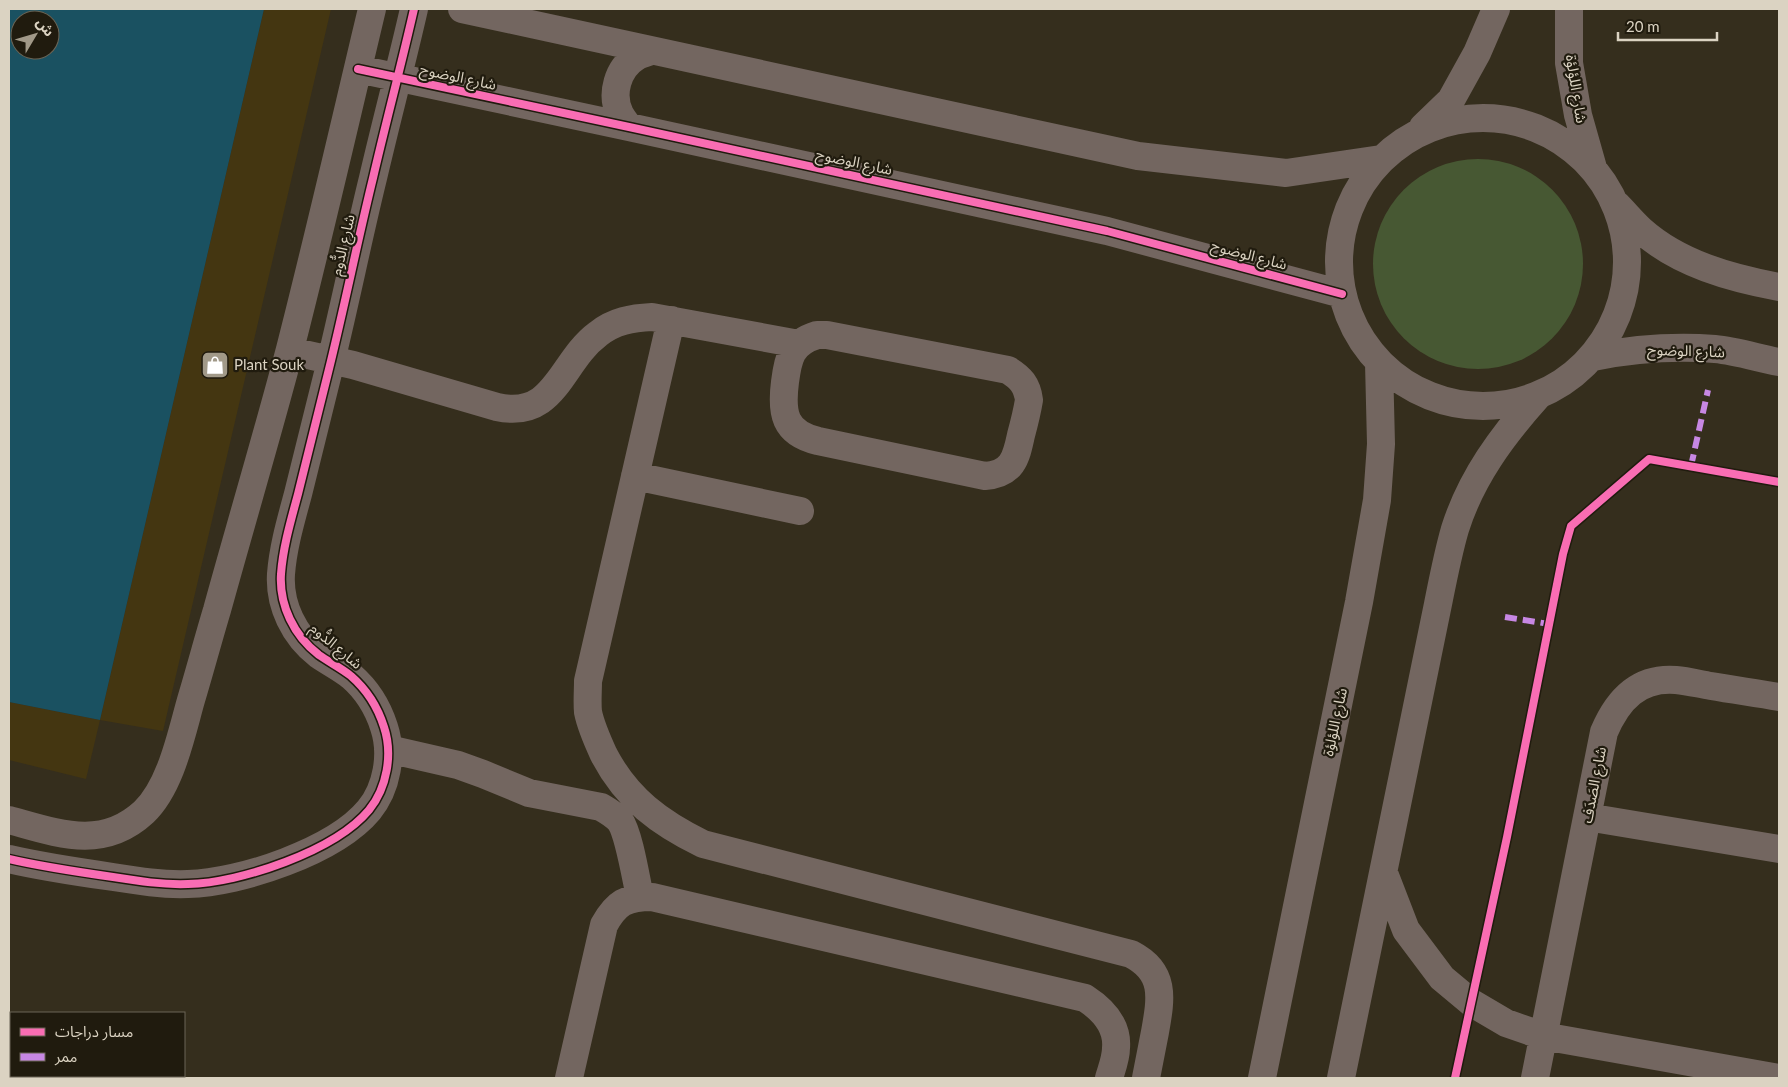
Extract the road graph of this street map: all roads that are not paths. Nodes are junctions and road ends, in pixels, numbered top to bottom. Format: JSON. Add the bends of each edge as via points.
{"nodes":[{"id":1,"x":372,"y":9,"type":"edge"},
{"id":2,"x":414,"y":9,"type":"edge"},
{"id":3,"x":462,"y":9,"type":"edge"},
{"id":4,"x":1496,"y":9,"type":"edge"},
{"id":5,"x":1569,"y":9,"type":"edge"},
{"id":6,"x":651,"y":51,"type":"junction"},
{"id":7,"x":358,"y":70,"type":"junction"},
{"id":8,"x":398,"y":79,"type":"junction"},
{"id":9,"x":629,"y":127,"type":"junction"},
{"id":10,"x":1417,"y":133,"type":"junction"},
{"id":11,"x":1381,"y":158,"type":"junction"},
{"id":12,"x":1593,"y":168,"type":"junction"},
{"id":13,"x":1614,"y":202,"type":"junction"},
{"id":14,"x":1779,"y":287,"type":"edge"},
{"id":15,"x":1342,"y":294,"type":"junction"},
{"id":16,"x":672,"y":320,"type":"junction"},
{"id":17,"x":799,"y":344,"type":"junction"},
{"id":18,"x":290,"y":351,"type":"junction"},
{"id":19,"x":1593,"y":357,"type":"junction"},
{"id":20,"x":331,"y":360,"type":"junction"},
{"id":21,"x":1379,"y":362,"type":"junction"},
{"id":22,"x":1779,"y":362,"type":"edge"},
{"id":23,"x":1538,"y":396,"type":"junction"},
{"id":24,"x":636,"y":476,"type":"junction"},
{"id":25,"x":800,"y":511,"type":"dead end"},
{"id":26,"x":1779,"y":697,"type":"edge"},
{"id":27,"x":388,"y":749,"type":"junction"},
{"id":28,"x":1587,"y":817,"type":"junction"},
{"id":29,"x":9,"y":820,"type":"edge"},
{"id":30,"x":1779,"y":849,"type":"edge"},
{"id":31,"x":9,"y":859,"type":"edge"},
{"id":32,"x":1384,"y":873,"type":"junction"},
{"id":33,"x":640,"y":897,"type":"junction"},
{"id":34,"x":1273,"y":1027,"type":"junction"},
{"id":35,"x":1543,"y":1036,"type":"junction"},
{"id":36,"x":569,"y":1078,"type":"edge"},
{"id":37,"x":1109,"y":1078,"type":"edge"},
{"id":38,"x":1146,"y":1078,"type":"edge"},
{"id":39,"x":1244,"y":1078,"type":"edge"},
{"id":40,"x":1262,"y":1078,"type":"edge"},
{"id":41,"x":1342,"y":1078,"type":"edge"},
{"id":42,"x":1535,"y":1078,"type":"edge"},
{"id":43,"x":1779,"y":1078,"type":"edge"}],
"edges":[{"from":1,"to":7,"type":"street","name":"شارع الدُّوم"},
{"from":2,"to":8,"type":"street","name":"شارع الدُّوم"},
{"from":3,"to":6,"type":"street"},
{"from":4,"to":10,"type":"street","via":[[1477,53],[1450,100]]},
{"from":5,"to":12,"type":"street","name":"شارع اللؤلؤة","via":[[1570,62],[1578,115]]},
{"from":6,"to":9,"type":"street","via":[[636,57],[624,68],[617,82],[615,98]]},
{"from":6,"to":11,"type":"street","via":[[1138,156],[1286,173]]},
{"from":7,"to":8,"type":"street","name":"شارع الوضوح"},
{"from":7,"to":18,"type":"street","name":"شارع الدُّوم"},
{"from":8,"to":9,"type":"street","name":"شارع الوضوح"},
{"from":8,"to":20,"type":"street","name":"شارع الدُّوم"},
{"from":9,"to":15,"type":"street","name":"شارع الوضوح","via":[[1107,231]]},
{"from":10,"to":11,"type":"street"},
{"from":10,"to":12,"type":"street","via":[[1453,120],[1492,117],[1529,125],[1564,142]]},
{"from":11,"to":15,"type":"street","via":[[1359,187],[1344,221],[1339,257]]},
{"from":12,"to":13,"type":"street"},
{"from":13,"to":14,"type":"street","via":[[1642,231],[1669,249],[1710,270]]},
{"from":13,"to":19,"type":"street","via":[[1626,242],[1627,283],[1615,322]]},
{"from":15,"to":21,"type":"street","via":[[1356,331]]},
{"from":16,"to":17,"type":"street"},
{"from":16,"to":20,"type":"street","via":[[633,318],[615,323],[584,345],[547,396],[529,408],[518,410],[497,407]]},
{"from":16,"to":24,"type":"street"},
{"from":17,"to":17,"type":"street","via":[[788,360],[783,398],[786,418],[799,434],[818,441],[985,476],[1003,472],[1016,458],[1028,409],[1028,390],[1024,382],[1008,370],[827,335],[807,338]]},
{"from":18,"to":20,"type":"street"},
{"from":18,"to":29,"type":"street","name":"شارع الدُّوم","via":[[166,781],[144,812],[111,832],[71,836]]},
{"from":19,"to":22,"type":"street","name":"شارع الوضوح","via":[[1628,350],[1668,348],[1716,350]]},
{"from":19,"to":23,"type":"street","via":[[1568,380]]},
{"from":20,"to":27,"type":"street","name":"شارع الدُّوم","via":[[286,539],[282,594],[294,628],[305,642],[351,676],[377,709],[385,728]]},
{"from":21,"to":23,"type":"street","via":[[1414,389],[1454,404],[1497,407]]},
{"from":21,"to":34,"type":"street","name":"شارع اللؤلؤة","via":[[1381,444],[1377,500]]},
{"from":23,"to":32,"type":"street","via":[[1488,458],[1456,528]]},
{"from":24,"to":25,"type":"street"},
{"from":24,"to":38,"type":"street","via":[[588,681],[588,712],[597,741],[629,792],[667,825],[703,844],[1141,959],[1157,978],[1160,990]]},
{"from":26,"to":28,"type":"street","name":"شارع الصَدَف","via":[[1676,680],[1656,681],[1639,687],[1623,699],[1604,732]]},
{"from":27,"to":31,"type":"street","name":"شارع الدُّوم","via":[[387,770],[381,790],[355,824],[288,862],[251,874],[189,884],[147,882]]},
{"from":27,"to":33,"type":"street","via":[[458,765],[529,793],[601,807],[620,821],[625,832]]},
{"from":28,"to":30,"type":"street"},
{"from":28,"to":35,"type":"street","name":"شارع الصَدَف"},
{"from":32,"to":35,"type":"street","via":[[1406,930],[1442,978],[1472,1003],[1506,1023]]},
{"from":32,"to":41,"type":"street"},
{"from":33,"to":36,"type":"street","via":[[619,905],[604,925]]},
{"from":33,"to":37,"type":"street","via":[[652,897],[1084,998],[1098,1007],[1115,1033],[1116,1048]]},
{"from":34,"to":39,"type":"street"},
{"from":34,"to":40,"type":"street","name":"شارع اللؤلؤة"},
{"from":35,"to":42,"type":"street","name":"شارع الصَدَف"},
{"from":35,"to":43,"type":"street"}]}
